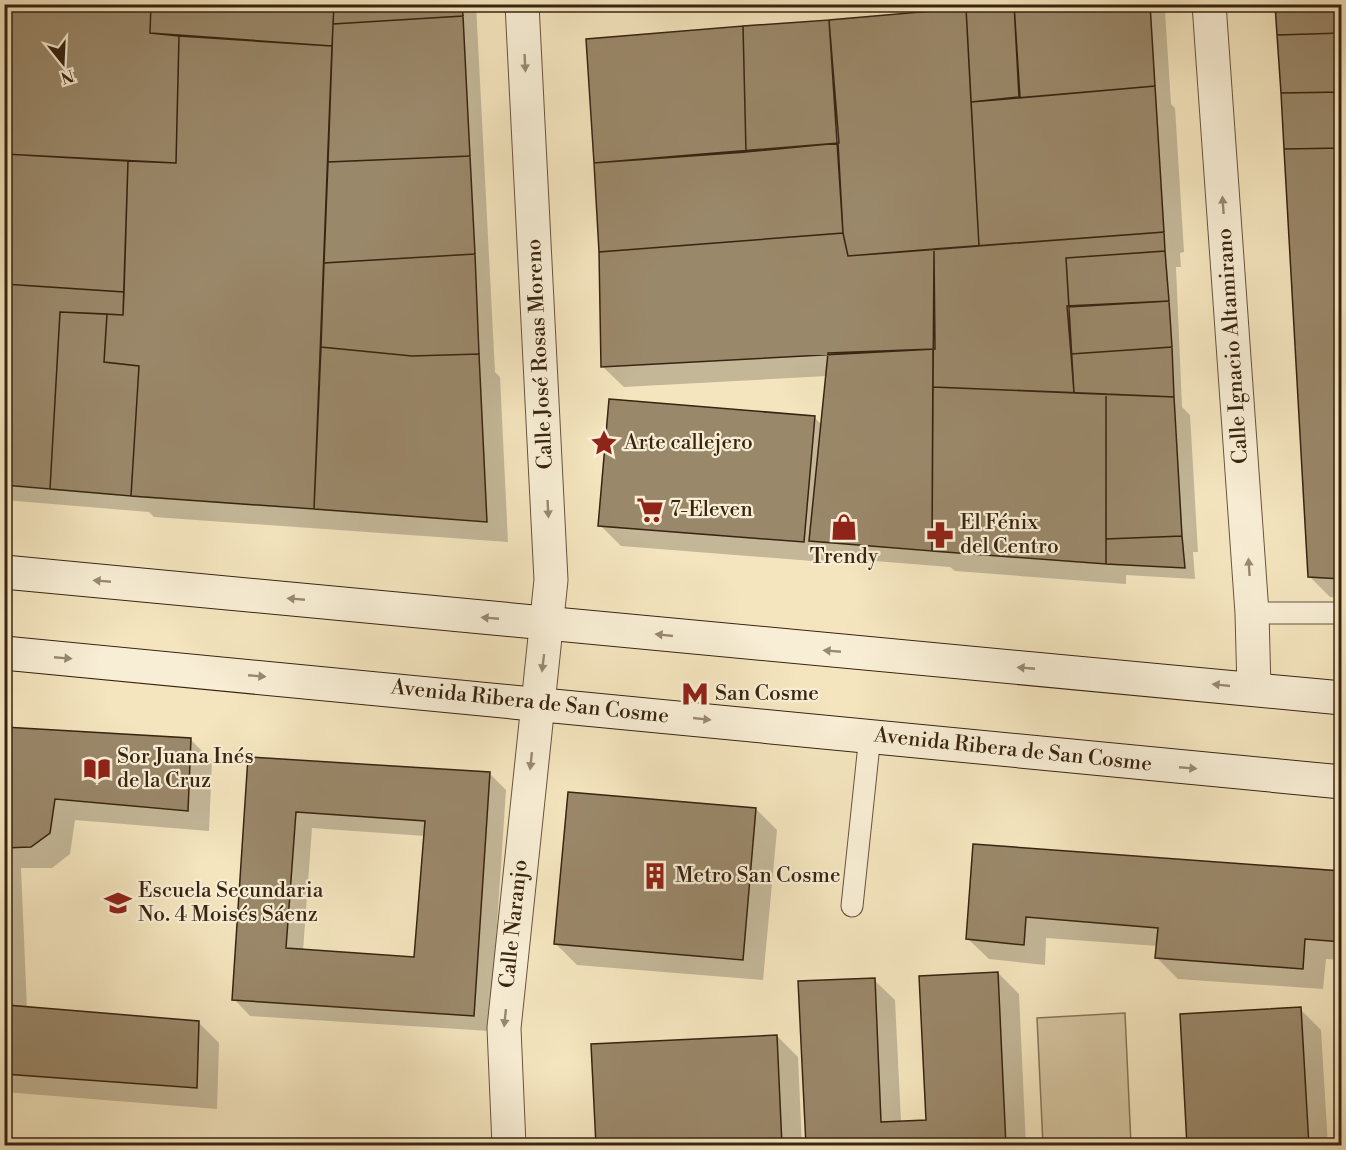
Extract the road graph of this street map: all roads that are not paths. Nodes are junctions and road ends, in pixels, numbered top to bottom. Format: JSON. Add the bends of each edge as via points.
{"nodes":[{"id":1,"x":522,"y":4,"type":"edge"},
{"id":2,"x":1209,"y":4,"type":"edge"},
{"id":3,"x":4,"y":572,"type":"edge"},
{"id":4,"x":1252,"y":613,"type":"junction"},
{"id":5,"x":1341,"y":613,"type":"edge"},
{"id":6,"x":548,"y":623,"type":"junction"},
{"id":7,"x":4,"y":653,"type":"edge"},
{"id":8,"x":1254,"y":689,"type":"junction"},
{"id":9,"x":1341,"y":698,"type":"edge"},
{"id":10,"x":539,"y":703,"type":"junction"},
{"id":11,"x":870,"y":735,"type":"junction"},
{"id":12,"x":1341,"y":782,"type":"edge"},
{"id":13,"x":852,"y":906,"type":"dead end"},
{"id":14,"x":509,"y":1146,"type":"edge"}],
"edges":[{"from":1,"to":6,"type":"main road","name":"Calle José Rosas Moreno","one_way":true,"via":[[551,580]]},
{"from":4,"to":2,"type":"main road","name":"Calle Ignacio Altamirano","one_way":true},
{"from":6,"to":3,"type":"main road","one_way":true},
{"from":4,"to":5,"type":"lane"},
{"from":4,"to":8,"type":"main road","name":"Calle Ignacio Altamirano"},
{"from":8,"to":6,"type":"main road","one_way":true},
{"from":6,"to":10,"type":"main road","name":"Calle José Rosas Moreno","one_way":true},
{"from":7,"to":10,"type":"main road","name":"Avenida Ribera de San Cosme","one_way":true},
{"from":8,"to":9,"type":"main road"},
{"from":10,"to":11,"type":"main road","name":"Avenida Ribera de San Cosme","one_way":true},
{"from":10,"to":14,"type":"main road","name":"Calle Naranjo","one_way":true,"via":[[504,1028]]},
{"from":11,"to":12,"type":"main road","name":"Avenida Ribera de San Cosme","one_way":true},
{"from":11,"to":13,"type":"lane"}]}
